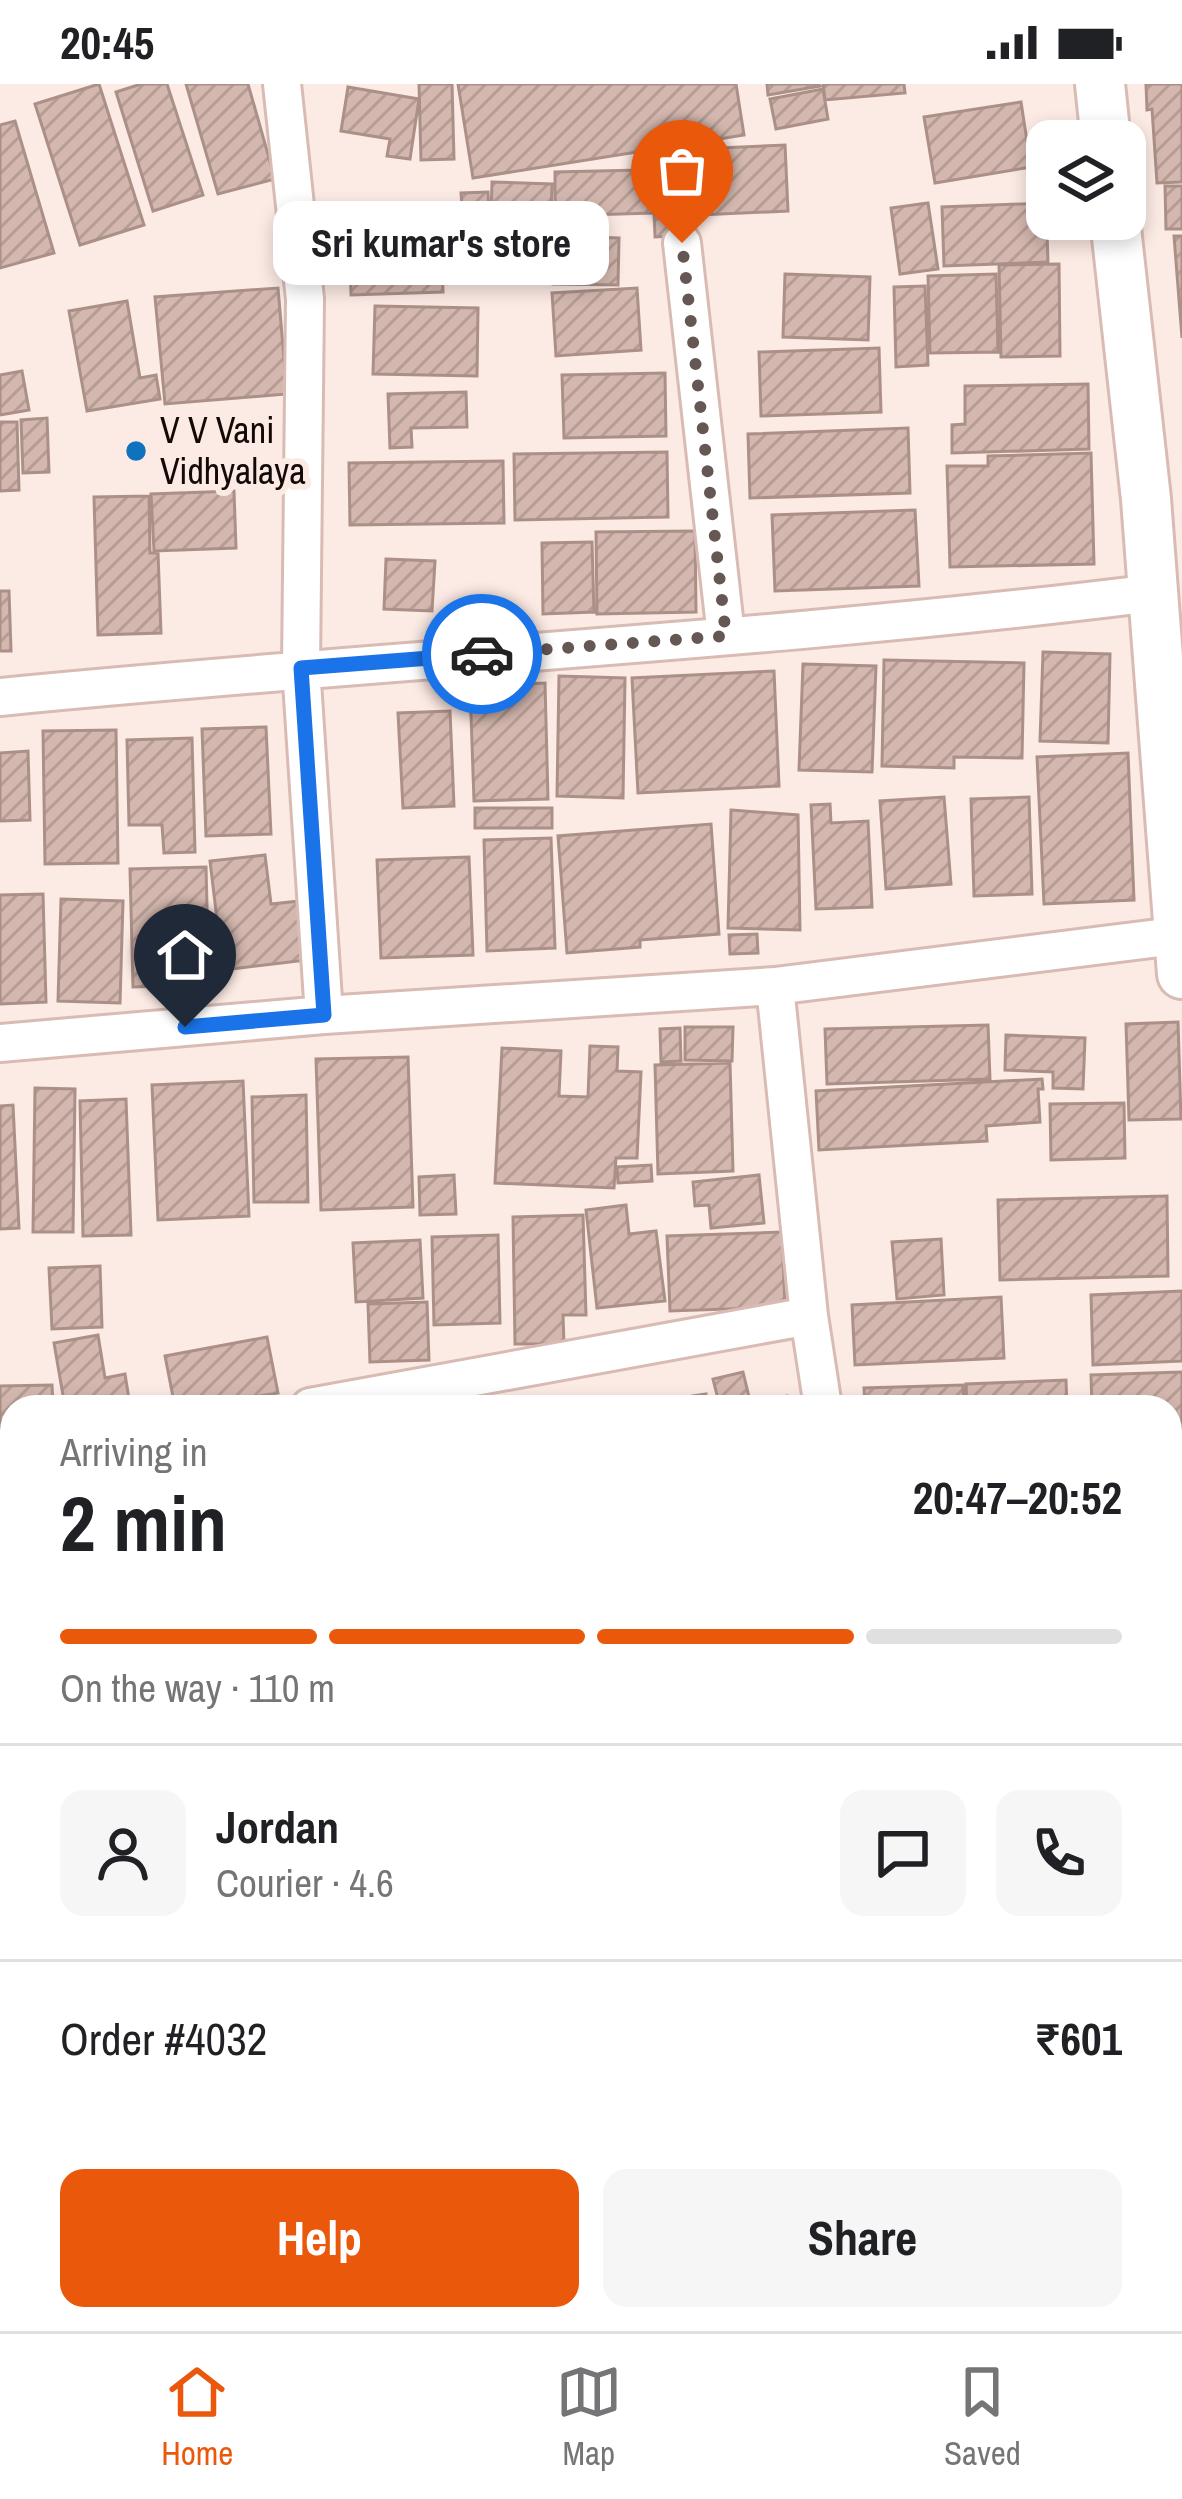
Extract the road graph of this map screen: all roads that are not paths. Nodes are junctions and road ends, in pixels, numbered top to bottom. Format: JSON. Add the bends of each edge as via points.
{"nodes":[{"id":1,"x":282,"y":84,"type":"edge"},
{"id":2,"x":1100,"y":84,"type":"edge"},
{"id":3,"x":1104,"y":120,"type":"edge"},
{"id":4,"x":1119,"y":240,"type":"edge"},
{"id":5,"x":682,"y":243,"type":"dead end"},
{"id":6,"x":1164,"y":497,"type":"edge"},
{"id":7,"x":1153,"y":593,"type":"junction"},
{"id":8,"x":726,"y":636,"type":"junction"},
{"id":9,"x":301,"y":668,"type":"junction"},
{"id":10,"x":0,"y":697,"type":"edge"},
{"id":11,"x":1180,"y":948,"type":"edge"},
{"id":12,"x":776,"y":986,"type":"junction"},
{"id":13,"x":324,"y":1015,"type":"junction"},
{"id":14,"x":0,"y":1043,"type":"edge"},
{"id":15,"x":809,"y":1316,"type":"junction"},
{"id":16,"x":376,"y":1395,"type":"edge"},
{"id":17,"x":821,"y":1395,"type":"edge"}],
"edges":[{"from":1,"to":9,"type":"street","via":[[305,298]]},
{"from":2,"to":3,"type":"street"},
{"from":4,"to":6,"type":"street"},
{"from":5,"to":8,"type":"street"},
{"from":6,"to":7,"type":"street"},
{"from":7,"to":8,"type":"street"},
{"from":7,"to":11,"type":"street"},
{"from":8,"to":9,"type":"street"},
{"from":9,"to":10,"type":"street"},
{"from":9,"to":13,"type":"street"},
{"from":11,"to":12,"type":"street"},
{"from":12,"to":13,"type":"street"},
{"from":12,"to":15,"type":"street"},
{"from":13,"to":14,"type":"street"},
{"from":15,"to":16,"type":"street"},
{"from":15,"to":17,"type":"street"}]}
